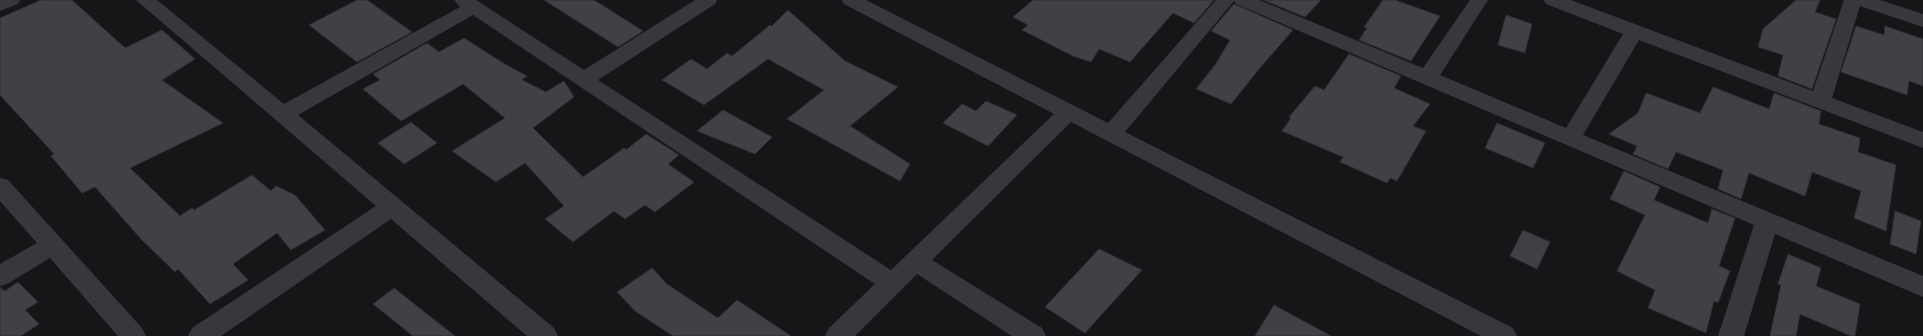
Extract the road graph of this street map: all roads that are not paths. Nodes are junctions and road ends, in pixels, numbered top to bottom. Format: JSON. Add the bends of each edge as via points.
{"nodes":[{"id":1,"x":11,"y":0,"type":"edge"},
{"id":2,"x":145,"y":0,"type":"edge"},
{"id":3,"x":708,"y":0,"type":"edge"},
{"id":4,"x":852,"y":0,"type":"edge"},
{"id":5,"x":1226,"y":0,"type":"edge"},
{"id":6,"x":1243,"y":0,"type":"edge"},
{"id":7,"x":1479,"y":0,"type":"edge"},
{"id":8,"x":1553,"y":0,"type":"edge"},
{"id":9,"x":1853,"y":0,"type":"edge"},
{"id":10,"x":1861,"y":0,"type":"edge"},
{"id":11,"x":468,"y":4,"type":"edge"},
{"id":12,"x":0,"y":5,"type":"edge"},
{"id":13,"x":1923,"y":21,"type":"edge"},
{"id":14,"x":1634,"y":32,"type":"junction"},
{"id":15,"x":1428,"y":77,"type":"junction"},
{"id":16,"x":583,"y":80,"type":"junction"},
{"id":17,"x":1820,"y":102,"type":"junction"},
{"id":18,"x":1069,"y":112,"type":"junction"},
{"id":19,"x":283,"y":114,"type":"junction"},
{"id":20,"x":1111,"y":134,"type":"junction"},
{"id":21,"x":1571,"y":138,"type":"junction"},
{"id":22,"x":1923,"y":140,"type":"edge"},
{"id":23,"x":0,"y":186,"type":"edge"},
{"id":24,"x":392,"y":207,"type":"junction"},
{"id":25,"x":1767,"y":221,"type":"junction"},
{"id":26,"x":54,"y":245,"type":"junction"},
{"id":27,"x":915,"y":261,"type":"junction"},
{"id":28,"x":0,"y":276,"type":"edge"},
{"id":29,"x":892,"y":283,"type":"junction"},
{"id":30,"x":1923,"y":287,"type":"edge"},
{"id":31,"x":1487,"y":332,"type":"edge"},
{"id":32,"x":133,"y":336,"type":"edge"},
{"id":33,"x":200,"y":336,"type":"edge"},
{"id":34,"x":545,"y":336,"type":"edge"},
{"id":35,"x":838,"y":336,"type":"edge"},
{"id":36,"x":1033,"y":336,"type":"edge"},
{"id":37,"x":1731,"y":336,"type":"edge"}],
"edges":[{"from":1,"to":12,"type":"street"},
{"from":2,"to":19,"type":"street"},
{"from":3,"to":16,"type":"street"},
{"from":4,"to":18,"type":"street"},
{"from":5,"to":20,"type":"street"},
{"from":6,"to":15,"type":"street"},
{"from":7,"to":15,"type":"street"},
{"from":8,"to":14,"type":"street"},
{"from":9,"to":17,"type":"street"},
{"from":10,"to":13,"type":"street"},
{"from":11,"to":16,"type":"street"},
{"from":11,"to":19,"type":"street"},
{"from":14,"to":17,"type":"street"},
{"from":14,"to":21,"type":"street"},
{"from":15,"to":21,"type":"street"},
{"from":16,"to":29,"type":"street"},
{"from":17,"to":22,"type":"street"},
{"from":18,"to":20,"type":"street"},
{"from":18,"to":27,"type":"street"},
{"from":19,"to":24,"type":"street"},
{"from":20,"to":31,"type":"street"},
{"from":21,"to":25,"type":"street"},
{"from":23,"to":26,"type":"street"},
{"from":24,"to":33,"type":"street"},
{"from":24,"to":34,"type":"street"},
{"from":25,"to":30,"type":"street"},
{"from":25,"to":37,"type":"street"},
{"from":26,"to":28,"type":"street"},
{"from":26,"to":32,"type":"street"},
{"from":27,"to":29,"type":"street"},
{"from":27,"to":36,"type":"street"},
{"from":29,"to":35,"type":"street"}]}
